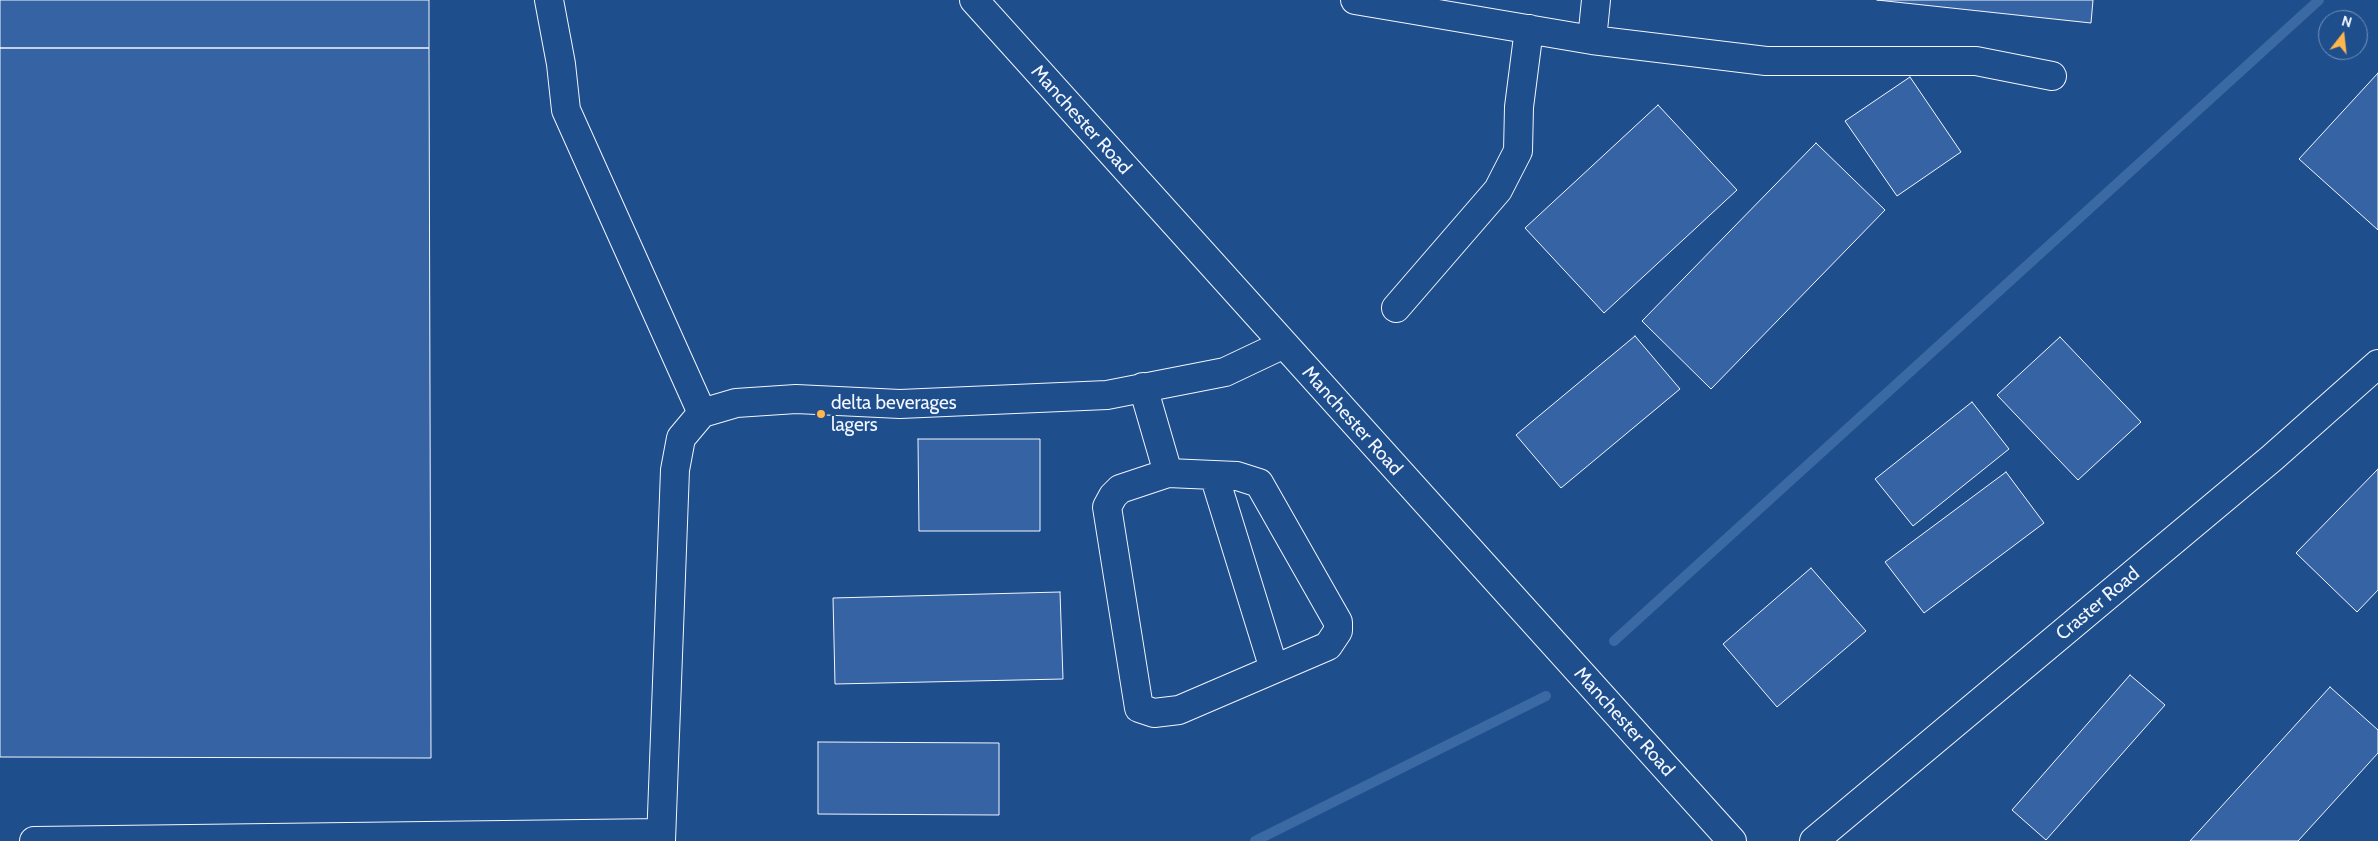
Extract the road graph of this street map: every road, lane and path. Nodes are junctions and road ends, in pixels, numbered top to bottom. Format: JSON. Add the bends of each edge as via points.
{"nodes":[{"id":1,"x":550,"y":0,"type":"edge"},
{"id":2,"x":974,"y":0,"type":"edge"},
{"id":3,"x":978,"y":0,"type":"edge"},
{"id":4,"x":1355,"y":0,"type":"edge"},
{"id":5,"x":1596,"y":0,"type":"edge"},
{"id":6,"x":1529,"y":29,"type":"junction"},
{"id":7,"x":1592,"y":40,"type":"junction"},
{"id":8,"x":2052,"y":76,"type":"dead end"},
{"id":9,"x":1396,"y":308,"type":"dead end"},
{"id":10,"x":1282,"y":345,"type":"junction"},
{"id":11,"x":2378,"y":364,"type":"edge"},
{"id":12,"x":1143,"y":387,"type":"junction"},
{"id":13,"x":702,"y":413,"type":"junction"},
{"id":14,"x":1168,"y":473,"type":"junction"},
{"id":15,"x":1214,"y":475,"type":"junction"},
{"id":16,"x":1274,"y":669,"type":"junction"},
{"id":17,"x":661,"y":837,"type":"edge"},
{"id":18,"x":34,"y":841,"type":"edge"},
{"id":19,"x":1732,"y":841,"type":"edge"},
{"id":20,"x":1814,"y":841,"type":"edge"}],
"edges":[{"from":1,"to":13,"type":"street","via":[[566,110]]},
{"from":2,"to":3,"type":"street"},
{"from":2,"to":10,"type":"street","name":"Manchester Road"},
{"from":4,"to":6,"type":"street"},
{"from":5,"to":7,"type":"street"},
{"from":6,"to":7,"type":"street"},
{"from":6,"to":9,"type":"street","via":[[1519,107],[1518,151],[1498,190]]},
{"from":7,"to":8,"type":"street","via":[[1766,61],[1976,61]]},
{"from":10,"to":12,"type":"street","via":[[1225,372]]},
{"from":10,"to":19,"type":"street","name":"Manchester Road"},
{"from":11,"to":20,"type":"street","name":"Craster Road","via":[[2272,458]]},
{"from":12,"to":13,"type":"street","via":[[1107,395],[946,403],[796,399],[736,403]]},
{"from":12,"to":14,"type":"street"},
{"from":13,"to":17,"type":"street","via":[[681,438],[675,470]]},
{"from":14,"to":15,"type":"street"},
{"from":14,"to":16,"type":"street","via":[[1120,489],[1107,507],[1139,708],[1154,713],[1179,710]]},
{"from":15,"to":16,"type":"street"},
{"from":15,"to":16,"type":"street","via":[[1237,476],[1259,484],[1338,622],[1338,631],[1328,646]]},
{"from":17,"to":18,"type":"street"}]}
